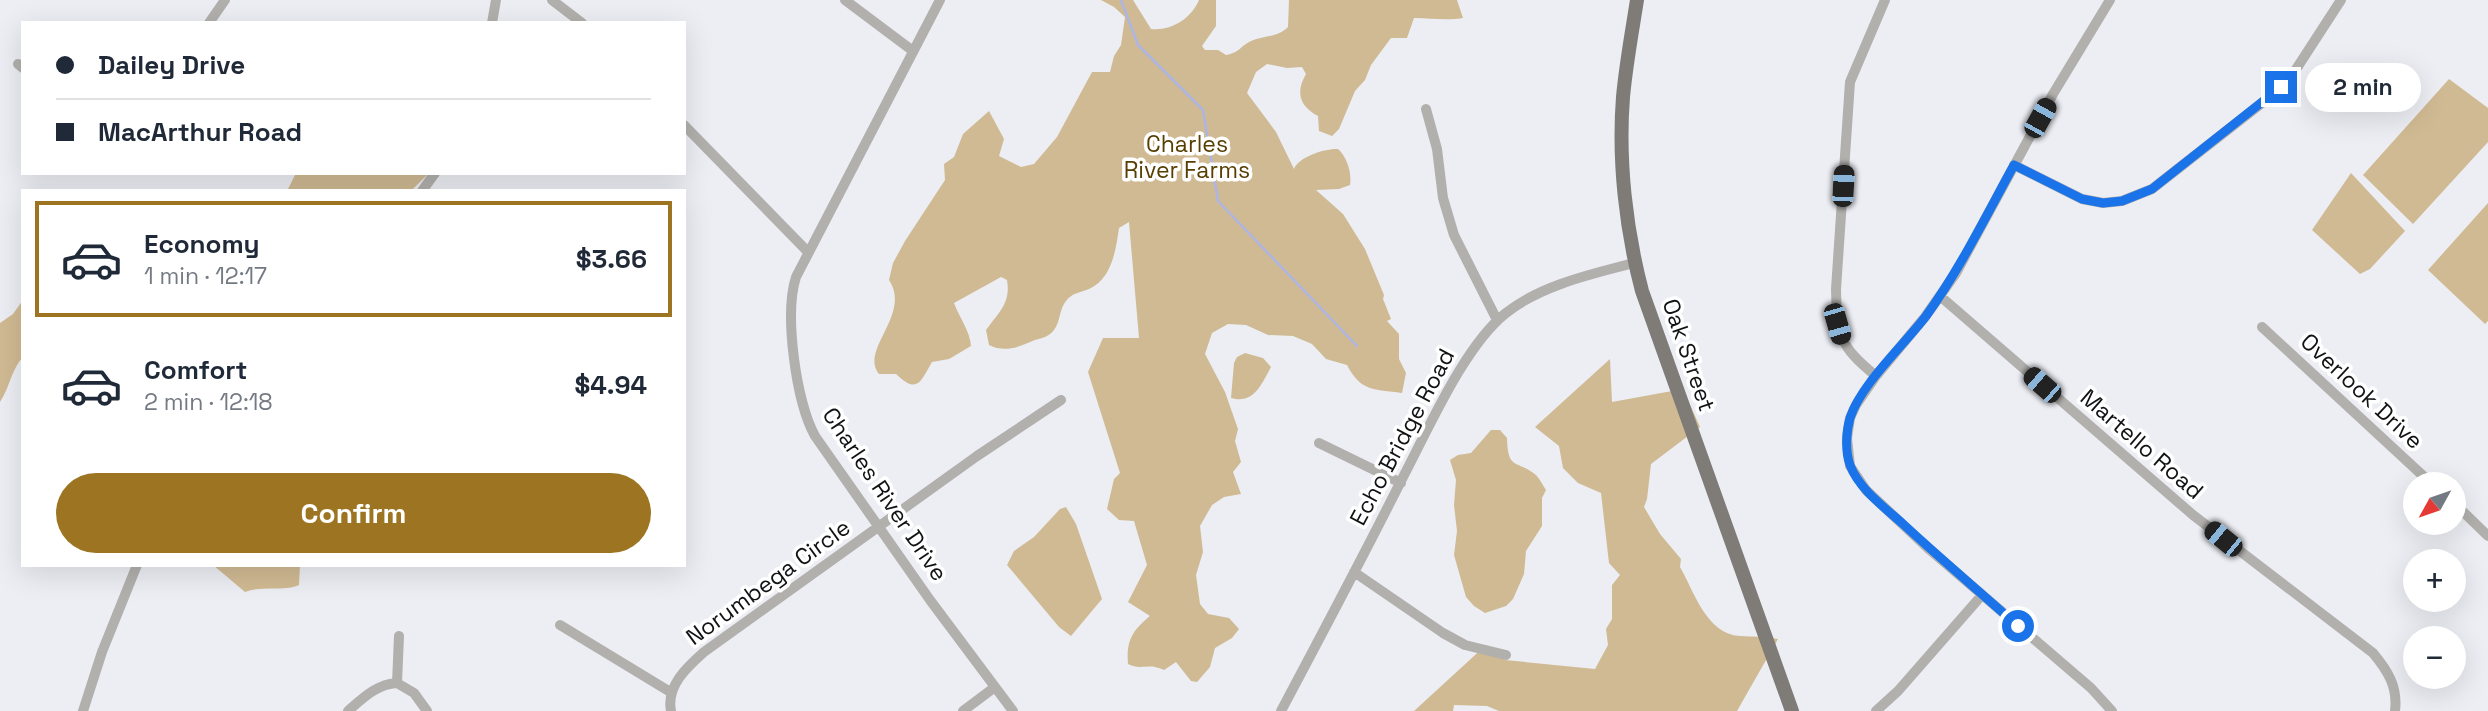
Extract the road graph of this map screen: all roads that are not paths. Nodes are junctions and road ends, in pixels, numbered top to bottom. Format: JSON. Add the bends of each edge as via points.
{"nodes":[{"id":1,"x":225,"y":0,"type":"edge"},
{"id":2,"x":496,"y":0,"type":"edge"},
{"id":3,"x":552,"y":0,"type":"edge"},
{"id":4,"x":845,"y":0,"type":"edge"},
{"id":5,"x":940,"y":0,"type":"edge"},
{"id":6,"x":1637,"y":0,"type":"edge"},
{"id":7,"x":1885,"y":0,"type":"edge"},
{"id":8,"x":2110,"y":0,"type":"edge"},
{"id":9,"x":2341,"y":0,"type":"edge"},
{"id":10,"x":210,"y":21,"type":"edge"},
{"id":11,"x":492,"y":21,"type":"edge"},
{"id":12,"x":579,"y":21,"type":"edge"},
{"id":13,"x":913,"y":51,"type":"junction"},
{"id":14,"x":1426,"y":109,"type":"dead end"},
{"id":15,"x":686,"y":127,"type":"edge"},
{"id":16,"x":2014,"y":165,"type":"junction"},
{"id":17,"x":808,"y":252,"type":"junction"},
{"id":18,"x":1634,"y":263,"type":"junction"},
{"id":19,"x":1940,"y":296,"type":"junction"},
{"id":20,"x":1497,"y":320,"type":"junction"},
{"id":21,"x":2262,"y":327,"type":"dead end"},
{"id":22,"x":1877,"y":376,"type":"junction"},
{"id":23,"x":1061,"y":400,"type":"dead end"},
{"id":24,"x":1319,"y":443,"type":"dead end"},
{"id":25,"x":2419,"y":472,"type":"edge"},
{"id":26,"x":1401,"y":483,"type":"junction"},
{"id":27,"x":2466,"y":515,"type":"edge"},
{"id":28,"x":879,"y":527,"type":"junction"},
{"id":29,"x":2488,"y":536,"type":"edge"},
{"id":30,"x":135,"y":567,"type":"edge"},
{"id":31,"x":1354,"y":572,"type":"junction"},
{"id":32,"x":1982,"y":595,"type":"junction"},
{"id":33,"x":559,"y":625,"type":"dead end"},
{"id":34,"x":399,"y":636,"type":"dead end"},
{"id":35,"x":1506,"y":655,"type":"dead end"},
{"id":36,"x":397,"y":683,"type":"junction"},
{"id":37,"x":995,"y":687,"type":"junction"},
{"id":38,"x":671,"y":693,"type":"junction"},
{"id":39,"x":83,"y":711,"type":"edge"},
{"id":40,"x":348,"y":711,"type":"edge"},
{"id":41,"x":427,"y":711,"type":"edge"},
{"id":42,"x":671,"y":711,"type":"edge"},
{"id":43,"x":963,"y":711,"type":"edge"},
{"id":44,"x":1013,"y":711,"type":"edge"},
{"id":45,"x":1281,"y":711,"type":"edge"},
{"id":46,"x":1792,"y":711,"type":"edge"},
{"id":47,"x":1876,"y":711,"type":"edge"},
{"id":48,"x":2112,"y":711,"type":"edge"},
{"id":49,"x":2395,"y":711,"type":"edge"}],
"edges":[{"from":1,"to":10,"type":"street"},
{"from":2,"to":11,"type":"street"},
{"from":3,"to":12,"type":"street"},
{"from":4,"to":13,"type":"street"},
{"from":5,"to":13,"type":"street","name":"Charles River Drive"},
{"from":6,"to":18,"type":"main road","name":"Oak Street","via":[[1622,136]]},
{"from":7,"to":22,"type":"street","via":[[1850,82],[1836,289],[1841,339]]},
{"from":8,"to":16,"type":"street"},
{"from":9,"to":16,"type":"street","via":[[2281,87],[2152,189],[2103,203],[2082,199]]},
{"from":13,"to":17,"type":"street","name":"Charles River Drive"},
{"from":14,"to":20,"type":"street","via":[[1454,235]]},
{"from":15,"to":17,"type":"street"},
{"from":16,"to":19,"type":"street"},
{"from":17,"to":28,"type":"street","name":"Charles River Drive","via":[[792,289],[791,307],[807,421]]},
{"from":18,"to":20,"type":"street","name":"Echo Bridge Road","via":[[1553,288]]},
{"from":18,"to":46,"type":"main road","name":"Oak Street"},
{"from":19,"to":22,"type":"street"},
{"from":19,"to":49,"type":"street","name":"Martello Road","via":[[2193,515],[2373,653],[2386,668],[2395,690]]},
{"from":20,"to":26,"type":"street","name":"Echo Bridge Road","via":[[1472,350]]},
{"from":21,"to":25,"type":"street","name":"Overlook Drive"},
{"from":22,"to":32,"type":"street","via":[[1850,418],[1846,438],[1850,467],[1866,490]]},
{"from":23,"to":28,"type":"street","name":"Norumbega Circle"},
{"from":24,"to":26,"type":"street"},
{"from":26,"to":31,"type":"street","name":"Echo Bridge Road"},
{"from":27,"to":29,"type":"street"},
{"from":28,"to":37,"type":"street","name":"Charles River Drive"},
{"from":28,"to":38,"type":"street","name":"Norumbega Circle","via":[[704,652],[689,665]]},
{"from":30,"to":39,"type":"street"},
{"from":31,"to":35,"type":"street","via":[[1443,634]]},
{"from":31,"to":45,"type":"street","name":"Echo Bridge Road"},
{"from":32,"to":47,"type":"street"},
{"from":32,"to":48,"type":"street"},
{"from":33,"to":38,"type":"street"},
{"from":34,"to":36,"type":"street"},
{"from":36,"to":40,"type":"street","via":[[376,689]]},
{"from":36,"to":41,"type":"street","via":[[414,693]]},
{"from":37,"to":43,"type":"street"},
{"from":37,"to":44,"type":"street","name":"Charles River Drive"},
{"from":38,"to":42,"type":"street"}]}
